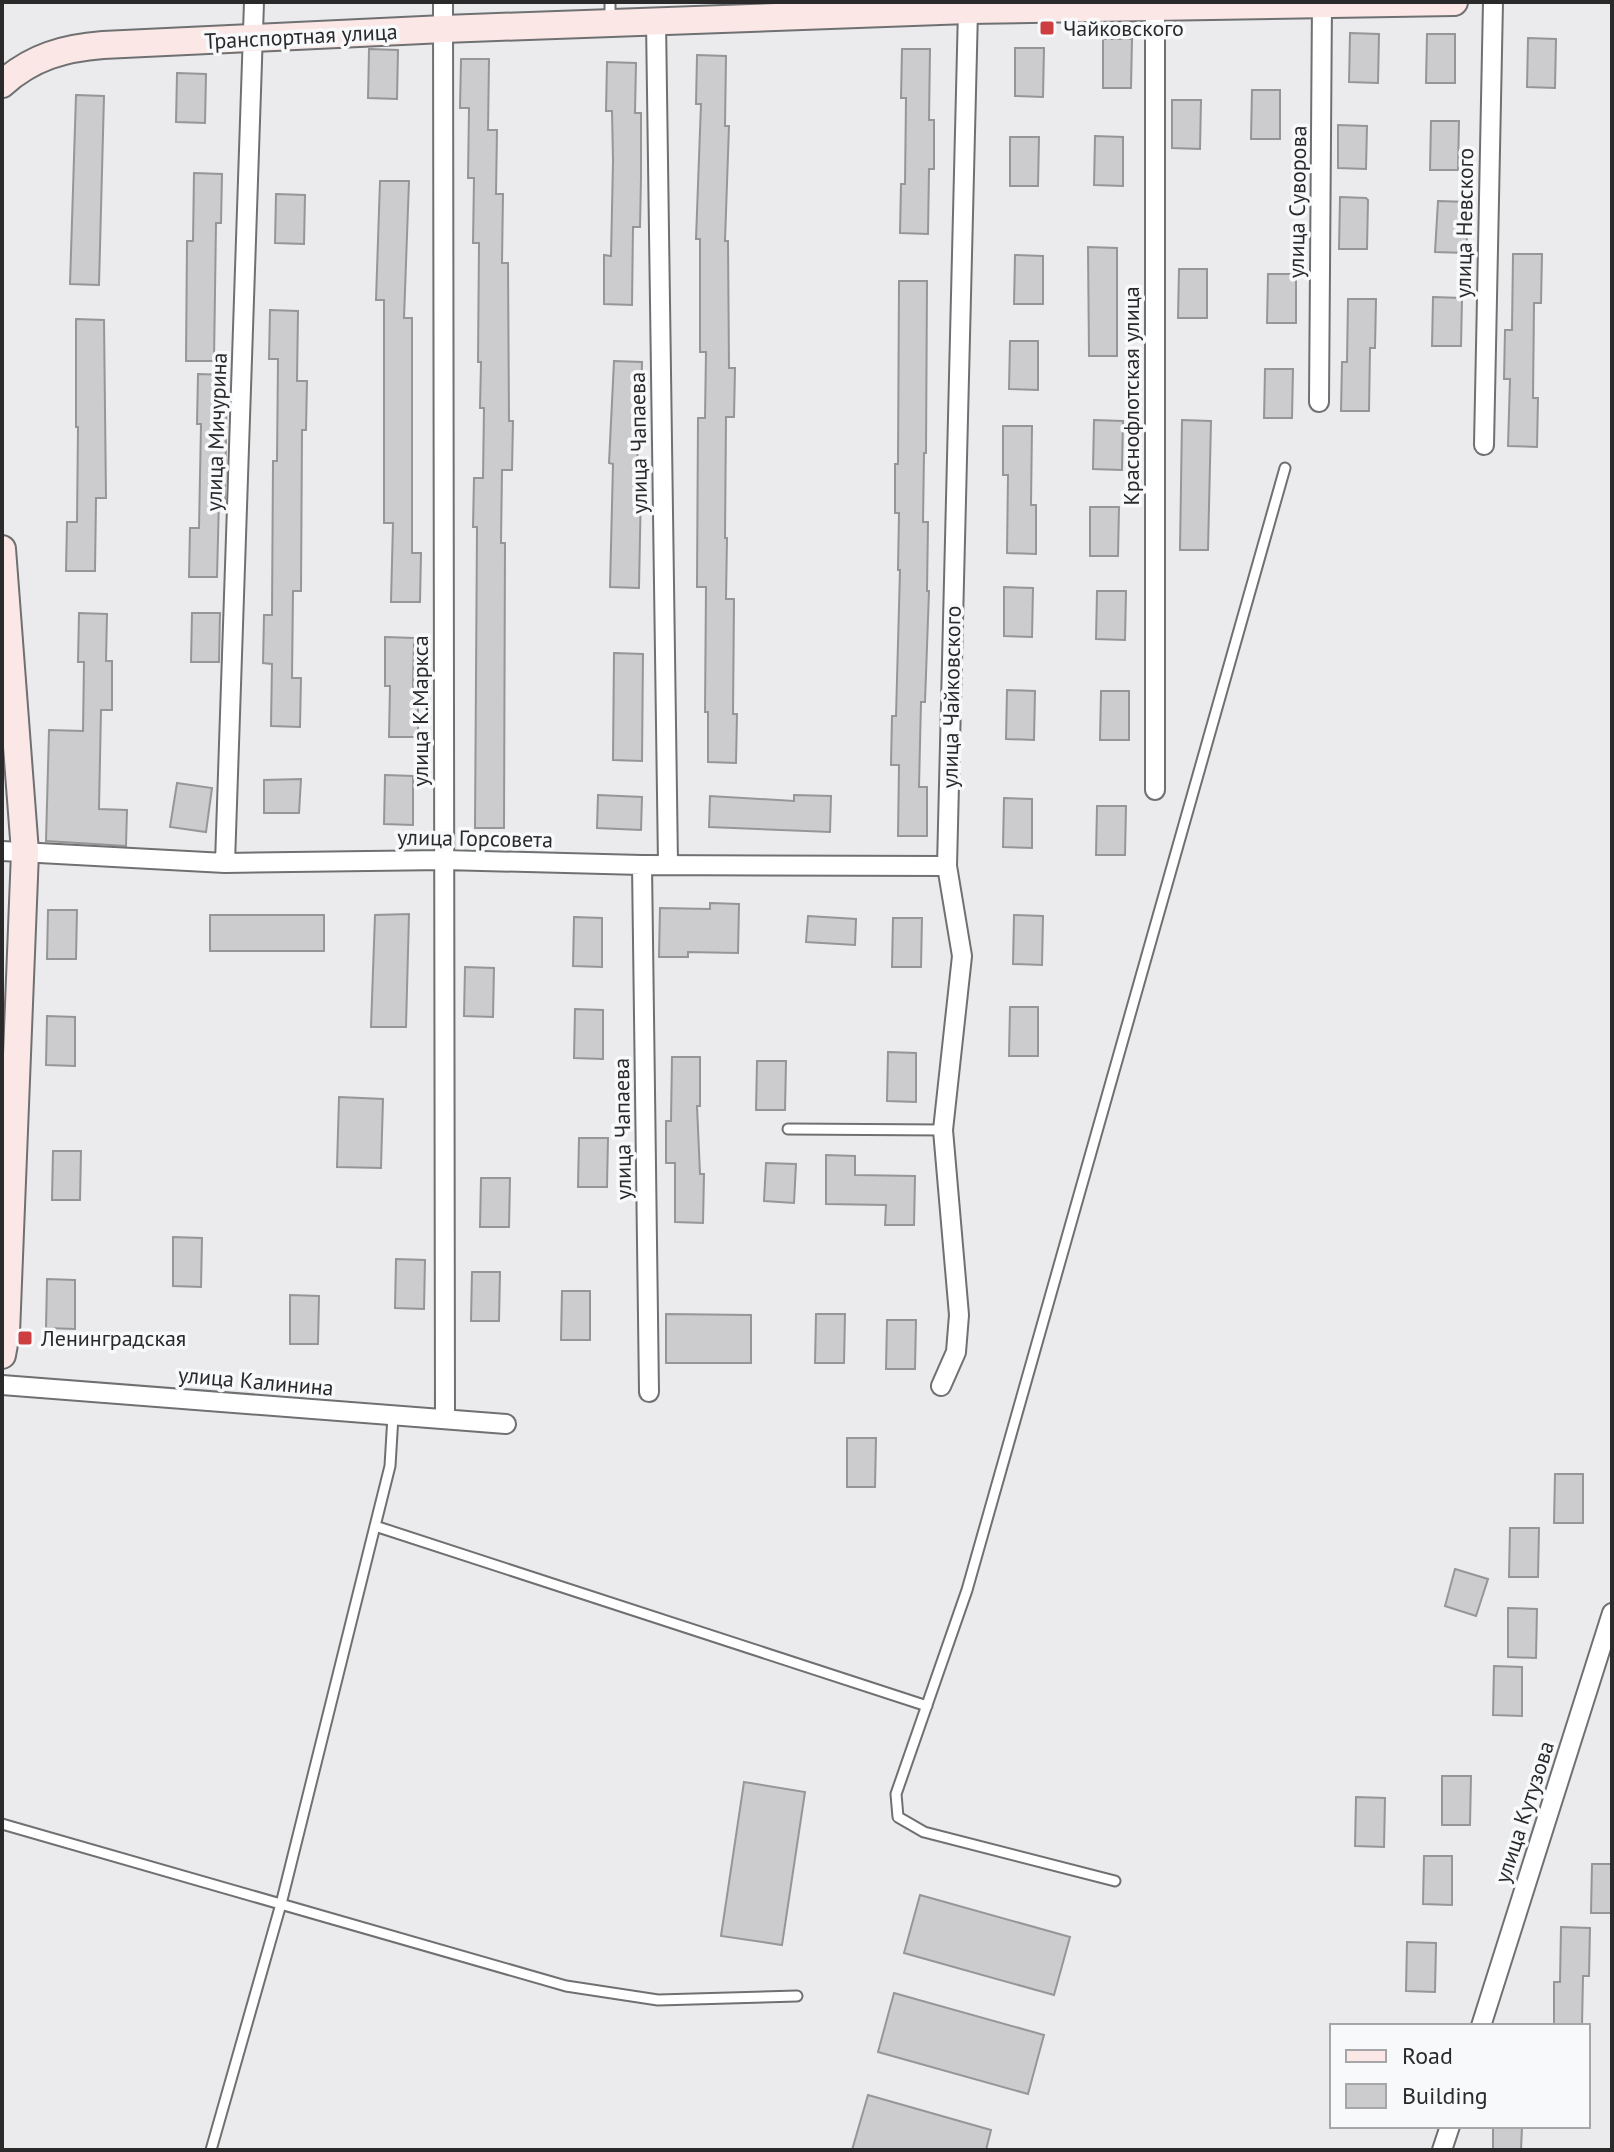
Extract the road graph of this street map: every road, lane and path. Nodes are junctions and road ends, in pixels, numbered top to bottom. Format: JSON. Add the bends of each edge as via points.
{"nodes":[{"id":1,"x":254,"y":2,"type":"edge"},
{"id":2,"x":443,"y":2,"type":"edge"},
{"id":3,"x":1454,"y":2,"type":"edge"},
{"id":4,"x":1493,"y":2,"type":"edge"},
{"id":5,"x":1322,"y":3,"type":"edge"},
{"id":6,"x":1155,"y":5,"type":"edge"},
{"id":7,"x":968,"y":6,"type":"edge"},
{"id":8,"x":781,"y":9,"type":"edge"},
{"id":9,"x":610,"y":12,"type":"edge"},
{"id":10,"x":656,"y":21,"type":"junction"},
{"id":11,"x":444,"y":29,"type":"junction"},
{"id":12,"x":254,"y":39,"type":"junction"},
{"id":13,"x":2,"y":84,"type":"edge"},
{"id":14,"x":1319,"y":402,"type":"dead end"},
{"id":15,"x":1484,"y":445,"type":"dead end"},
{"id":16,"x":1285,"y":468,"type":"dead end"},
{"id":17,"x":2,"y":549,"type":"edge"},
{"id":18,"x":1155,"y":790,"type":"dead end"},
{"id":19,"x":14,"y":852,"type":"edge"},
{"id":20,"x":444,"y":860,"type":"junction"},
{"id":21,"x":225,"y":863,"type":"junction"},
{"id":22,"x":668,"y":864,"type":"junction"},
{"id":23,"x":642,"y":865,"type":"junction"},
{"id":24,"x":947,"y":866,"type":"junction"},
{"id":25,"x":788,"y":1129,"type":"dead end"},
{"id":26,"x":943,"y":1130,"type":"junction"},
{"id":27,"x":2,"y":1355,"type":"edge"},
{"id":28,"x":2,"y":1385,"type":"edge"},
{"id":29,"x":941,"y":1386,"type":"dead end"},
{"id":30,"x":649,"y":1392,"type":"dead end"},
{"id":31,"x":393,"y":1416,"type":"junction"},
{"id":32,"x":445,"y":1419,"type":"junction"},
{"id":33,"x":506,"y":1424,"type":"dead end"},
{"id":34,"x":375,"y":1526,"type":"junction"},
{"id":35,"x":1612,"y":1613,"type":"edge"},
{"id":36,"x":927,"y":1706,"type":"junction"},
{"id":37,"x":2,"y":1824,"type":"edge"},
{"id":38,"x":1115,"y":1881,"type":"dead end"},
{"id":39,"x":281,"y":1904,"type":"junction"},
{"id":40,"x":797,"y":1996,"type":"dead end"},
{"id":41,"x":1482,"y":2024,"type":"edge"},
{"id":42,"x":1449,"y":2128,"type":"edge"},
{"id":43,"x":211,"y":2150,"type":"edge"},
{"id":44,"x":1442,"y":2150,"type":"edge"}],
"edges":[{"from":1,"to":12,"type":"street","name":"улица Мичурина"},
{"from":2,"to":11,"type":"street","name":"улица К.Маркса"},
{"from":3,"to":5,"type":"street","name":"Транспортная улица"},
{"from":4,"to":15,"type":"street","name":"улица Невского"},
{"from":5,"to":6,"type":"street","name":"Транспортная улица"},
{"from":5,"to":14,"type":"street","name":"улица Суворова"},
{"from":6,"to":7,"type":"street","name":"Транспортная улица"},
{"from":6,"to":18,"type":"street","name":"Краснофлотская улица"},
{"from":7,"to":8,"type":"street","name":"Транспортная улица"},
{"from":7,"to":24,"type":"street","name":"улица Чайковского"},
{"from":8,"to":10,"type":"street","name":"Транспортная улица"},
{"from":9,"to":10,"type":"street","name":"Транспортная улица"},
{"from":9,"to":11,"type":"street","name":"Транспортная улица"},
{"from":10,"to":22,"type":"street","name":"улица Чапаева"},
{"from":11,"to":12,"type":"street","name":"Транспортная улица"},
{"from":11,"to":20,"type":"street","name":"улица К.Маркса"},
{"from":12,"to":13,"type":"street","name":"Транспортная улица","via":[[78,47],[44,55]]},
{"from":12,"to":21,"type":"street","name":"улица Мичурина"},
{"from":16,"to":36,"type":"lane","via":[[1055,1288],[967,1590]]},
{"from":17,"to":19,"type":"street"},
{"from":19,"to":21,"type":"street","name":"улица Горсовета"},
{"from":19,"to":27,"type":"street"},
{"from":20,"to":21,"type":"street","name":"улица Горсовета"},
{"from":20,"to":23,"type":"street","name":"улица Горсовета"},
{"from":20,"to":32,"type":"street","name":"улица К.Маркса"},
{"from":22,"to":23,"type":"street","name":"улица Горсовета"},
{"from":22,"to":24,"type":"street","name":"улица Горсовета"},
{"from":23,"to":30,"type":"street","name":"улица Чапаева"},
{"from":24,"to":26,"type":"street","name":"улица Чайковского","via":[[962,956]]},
{"from":25,"to":26,"type":"lane"},
{"from":26,"to":29,"type":"street","name":"улица Чайковского","via":[[959,1315],[956,1352]]},
{"from":28,"to":31,"type":"street","name":"улица Калинина"},
{"from":31,"to":32,"type":"street","name":"улица Калинина"},
{"from":31,"to":34,"type":"lane","via":[[390,1466]]},
{"from":32,"to":33,"type":"street","name":"улица Калинина"},
{"from":34,"to":36,"type":"lane"},
{"from":34,"to":39,"type":"lane"},
{"from":35,"to":41,"type":"street","name":"улица Кутузова"},
{"from":36,"to":38,"type":"lane","via":[[896,1794],[898,1817],[924,1832]]},
{"from":37,"to":39,"type":"lane"},
{"from":39,"to":40,"type":"lane","via":[[566,1986],[658,2000]]},
{"from":39,"to":43,"type":"lane"},
{"from":42,"to":44,"type":"street"}]}
